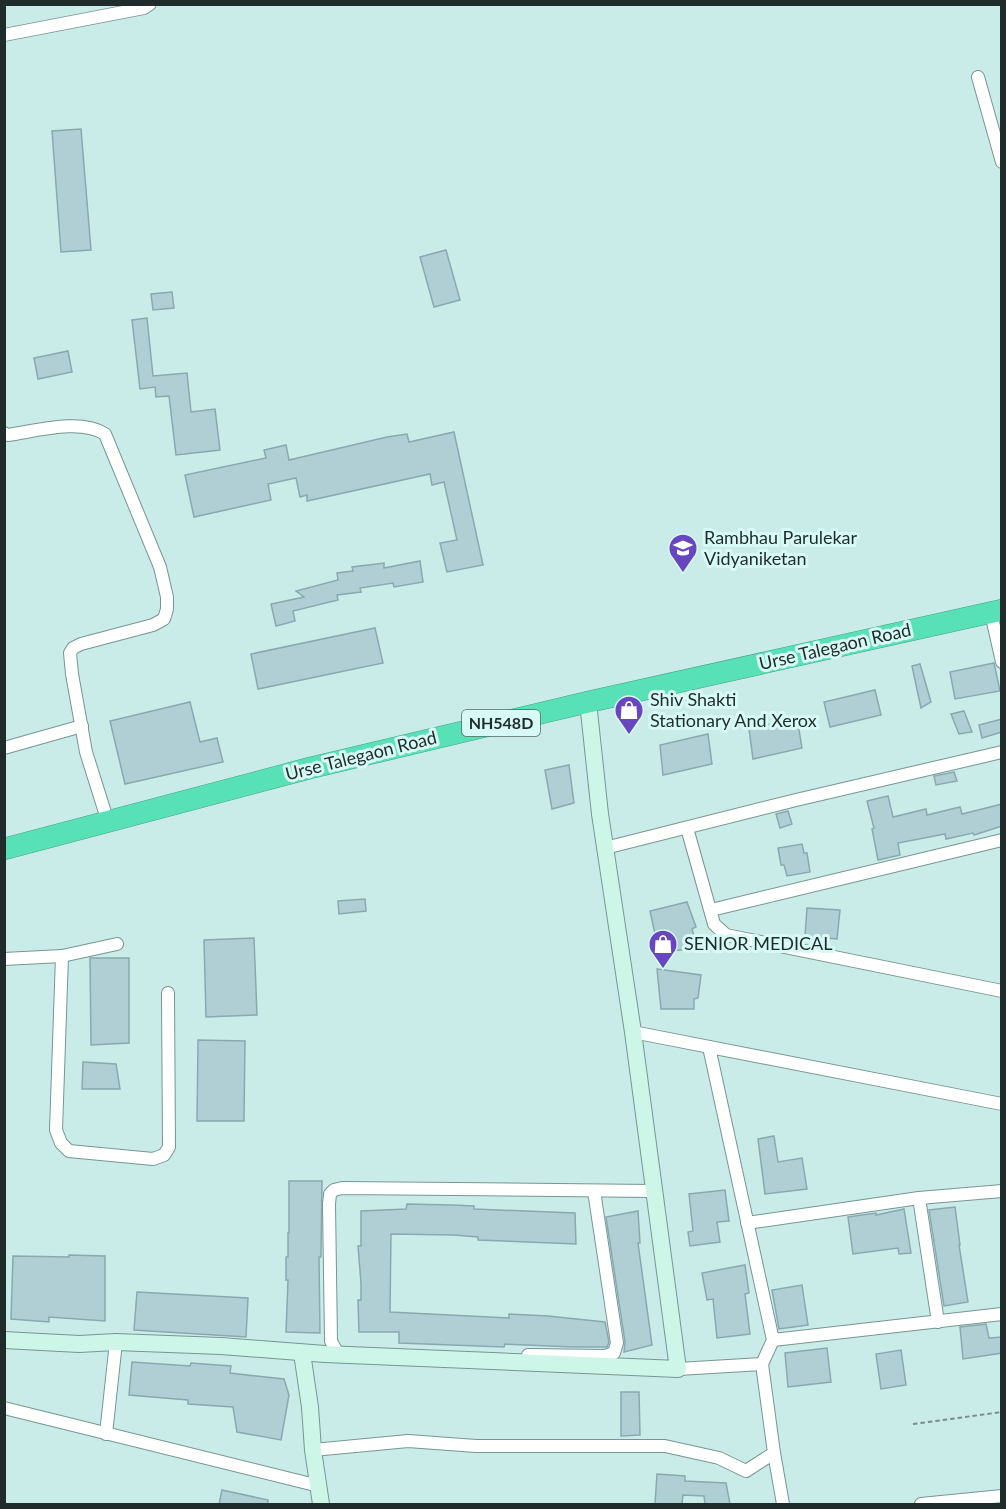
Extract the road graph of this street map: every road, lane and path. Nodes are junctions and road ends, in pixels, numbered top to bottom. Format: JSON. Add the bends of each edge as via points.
{"nodes":[{"id":1,"x":150,"y":4,"type":"edge"},
{"id":2,"x":4,"y":35,"type":"edge"},
{"id":3,"x":978,"y":77,"type":"dead end"},
{"id":4,"x":1002,"y":162,"type":"edge"},
{"id":5,"x":4,"y":433,"type":"edge"},
{"id":6,"x":996,"y":612,"type":"edge"},
{"id":7,"x":1002,"y":662,"type":"edge"},
{"id":8,"x":588,"y":702,"type":"junction"},
{"id":9,"x":81,"y":726,"type":"junction"},
{"id":10,"x":4,"y":747,"type":"edge"},
{"id":11,"x":1002,"y":752,"type":"edge"},
{"id":12,"x":108,"y":822,"type":"junction"},
{"id":13,"x":687,"y":828,"type":"junction"},
{"id":14,"x":1002,"y":840,"type":"edge"},
{"id":15,"x":605,"y":848,"type":"junction"},
{"id":16,"x":4,"y":849,"type":"edge"},
{"id":17,"x":711,"y":910,"type":"junction"},
{"id":18,"x":117,"y":944,"type":"dead end"},
{"id":19,"x":62,"y":956,"type":"junction"},
{"id":20,"x":4,"y":959,"type":"edge"},
{"id":21,"x":1002,"y":991,"type":"edge"},
{"id":22,"x":168,"y":993,"type":"dead end"},
{"id":23,"x":633,"y":1032,"type":"junction"},
{"id":24,"x":709,"y":1047,"type":"junction"},
{"id":25,"x":1002,"y":1104,"type":"edge"},
{"id":26,"x":594,"y":1191,"type":"junction"},
{"id":27,"x":653,"y":1191,"type":"junction"},
{"id":28,"x":1002,"y":1191,"type":"edge"},
{"id":29,"x":919,"y":1198,"type":"junction"},
{"id":30,"x":747,"y":1223,"type":"junction"},
{"id":31,"x":1002,"y":1314,"type":"edge"},
{"id":32,"x":938,"y":1322,"type":"junction"},
{"id":33,"x":4,"y":1340,"type":"edge"},
{"id":34,"x":773,"y":1340,"type":"junction"},
{"id":35,"x":116,"y":1342,"type":"junction"},
{"id":36,"x":302,"y":1353,"type":"junction"},
{"id":37,"x":404,"y":1353,"type":"dead end"},
{"id":38,"x":338,"y":1354,"type":"junction"},
{"id":39,"x":762,"y":1364,"type":"junction"},
{"id":40,"x":678,"y":1370,"type":"junction"},
{"id":41,"x":4,"y":1408,"type":"edge"},
{"id":42,"x":1002,"y":1412,"type":"edge"},
{"id":43,"x":913,"y":1424,"type":"dead end"},
{"id":44,"x":106,"y":1434,"type":"junction"},
{"id":45,"x":313,"y":1450,"type":"junction"},
{"id":46,"x":774,"y":1453,"type":"junction"},
{"id":47,"x":319,"y":1486,"type":"junction"},
{"id":48,"x":1002,"y":1496,"type":"edge"},
{"id":49,"x":321,"y":1504,"type":"edge"},
{"id":50,"x":783,"y":1504,"type":"edge"},
{"id":51,"x":921,"y":1504,"type":"edge"}],
"edges":[{"from":1,"to":2,"type":"street"},
{"from":3,"to":4,"type":"street"},
{"from":5,"to":9,"type":"street","via":[[77,426],[105,434],[160,567],[167,597],[164,619],[81,644],[70,653]]},
{"from":6,"to":7,"type":"street"},
{"from":6,"to":8,"type":"highway","name":"Urse Talegaon Road","number":"NH548D"},
{"from":8,"to":12,"type":"highway","name":"Urse Talegaon Road","number":"NH548D","via":[[310,768]]},
{"from":8,"to":15,"type":"street"},
{"from":9,"to":10,"type":"street"},
{"from":9,"to":12,"type":"street"},
{"from":11,"to":13,"type":"street"},
{"from":12,"to":16,"type":"highway","name":"Urse Talegaon Road","number":"NH548D"},
{"from":13,"to":15,"type":"street"},
{"from":13,"to":17,"type":"street"},
{"from":14,"to":17,"type":"street"},
{"from":15,"to":23,"type":"street"},
{"from":17,"to":21,"type":"street","via":[[714,924],[726,935]]},
{"from":18,"to":19,"type":"street"},
{"from":19,"to":20,"type":"street"},
{"from":19,"to":22,"type":"street","via":[[56,1130],[69,1151],[153,1159],[164,1155],[169,1147]]},
{"from":23,"to":24,"type":"street"},
{"from":23,"to":27,"type":"street"},
{"from":24,"to":25,"type":"street"},
{"from":24,"to":30,"type":"street"},
{"from":26,"to":27,"type":"street"},
{"from":26,"to":37,"type":"street","via":[[617,1343],[614,1353]]},
{"from":26,"to":38,"type":"street","via":[[334,1190],[329,1204],[331,1341]]},
{"from":27,"to":40,"type":"street"},
{"from":28,"to":29,"type":"street"},
{"from":29,"to":30,"type":"street"},
{"from":29,"to":32,"type":"street"},
{"from":30,"to":34,"type":"street"},
{"from":31,"to":32,"type":"street"},
{"from":32,"to":34,"type":"street"},
{"from":33,"to":35,"type":"street"},
{"from":34,"to":39,"type":"street"},
{"from":35,"to":36,"type":"street"},
{"from":35,"to":44,"type":"street"},
{"from":36,"to":38,"type":"street"},
{"from":36,"to":45,"type":"street"},
{"from":38,"to":40,"type":"street"},
{"from":39,"to":40,"type":"street"},
{"from":39,"to":46,"type":"street"},
{"from":41,"to":44,"type":"street"},
{"from":42,"to":43,"type":"path"},
{"from":44,"to":47,"type":"street"},
{"from":45,"to":46,"type":"street","via":[[408,1441],[477,1446],[665,1446],[719,1458],[746,1472]]},
{"from":45,"to":47,"type":"street"},
{"from":46,"to":50,"type":"street"},
{"from":47,"to":49,"type":"street"},
{"from":48,"to":51,"type":"street"}]}
